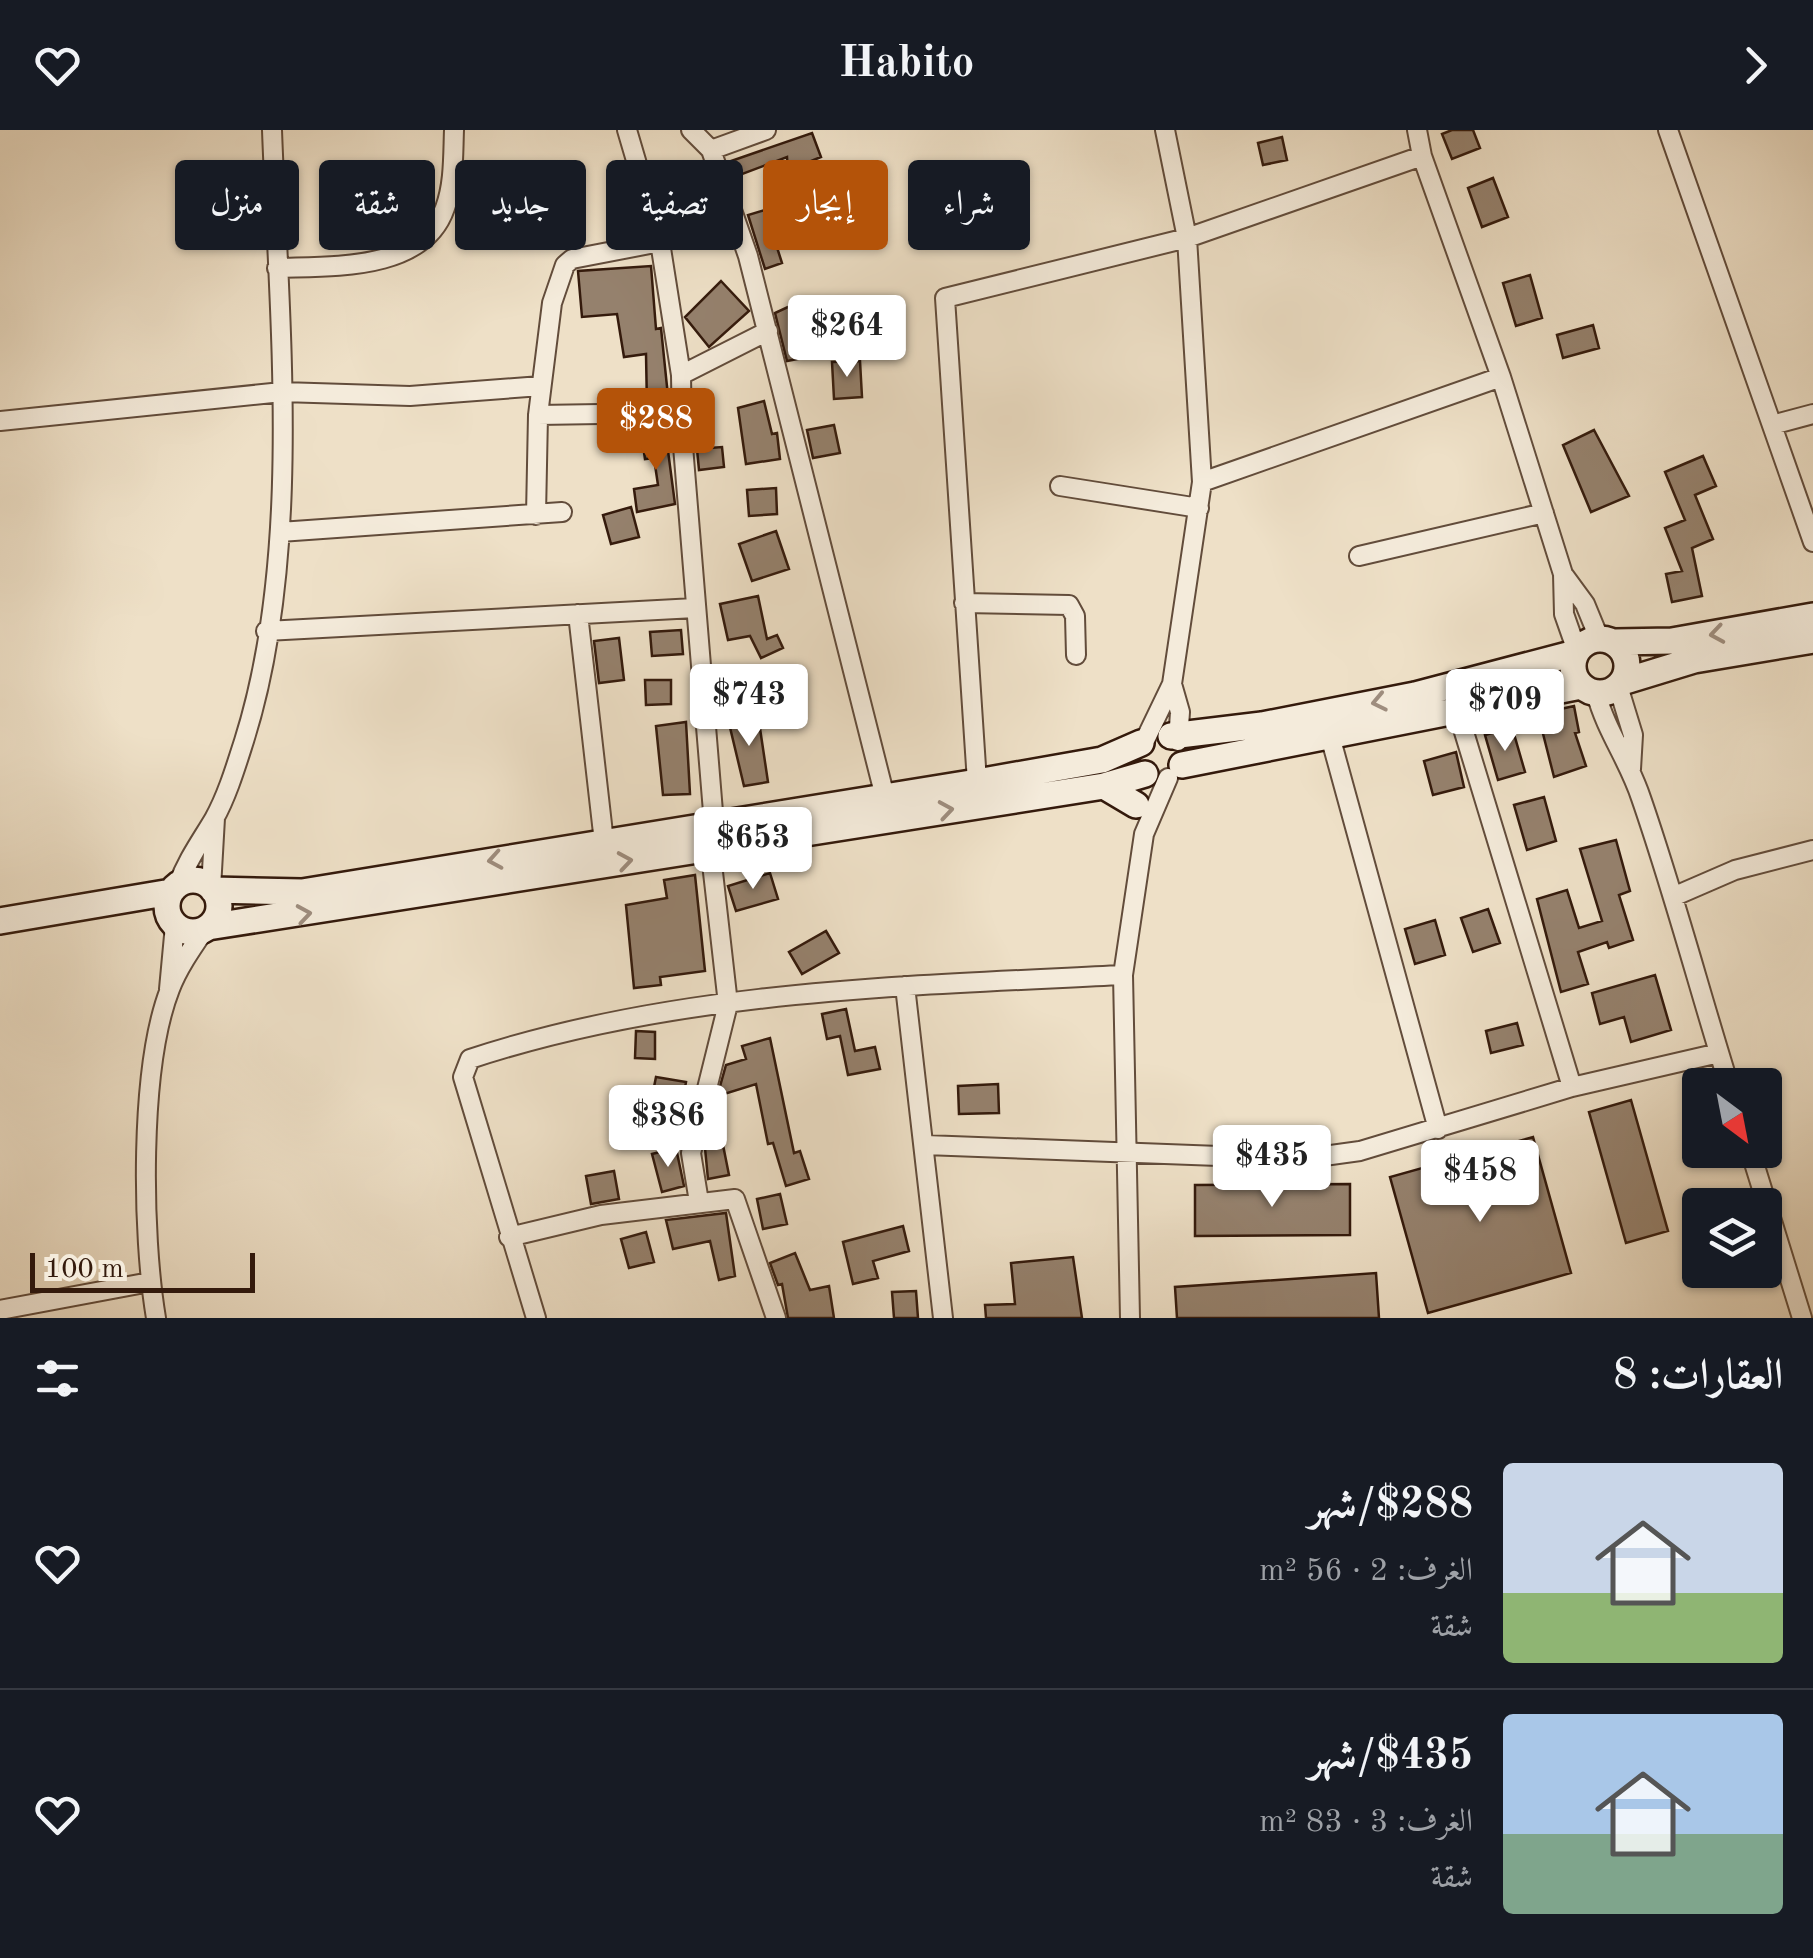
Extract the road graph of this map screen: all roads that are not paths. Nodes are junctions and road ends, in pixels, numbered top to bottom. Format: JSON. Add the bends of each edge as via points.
{"nodes":[{"id":1,"x":272,"y":130,"type":"edge"},
{"id":2,"x":454,"y":130,"type":"edge"},
{"id":3,"x":627,"y":130,"type":"edge"},
{"id":4,"x":690,"y":130,"type":"edge"},
{"id":5,"x":766,"y":130,"type":"edge"},
{"id":6,"x":1165,"y":130,"type":"edge"},
{"id":7,"x":1416,"y":130,"type":"edge"},
{"id":8,"x":1668,"y":130,"type":"edge"},
{"id":9,"x":711,"y":150,"type":"junction"},
{"id":10,"x":1422,"y":156,"type":"junction"},
{"id":11,"x":636,"y":160,"type":"edge"},
{"id":12,"x":1187,"y":238,"type":"junction"},
{"id":13,"x":616,"y":250,"type":"edge"},
{"id":14,"x":661,"y":250,"type":"edge"},
{"id":15,"x":277,"y":268,"type":"junction"},
{"id":16,"x":768,"y":331,"type":"junction"},
{"id":17,"x":681,"y":375,"type":"junction"},
{"id":18,"x":1502,"y":376,"type":"junction"},
{"id":19,"x":541,"y":386,"type":"junction"},
{"id":20,"x":282,"y":392,"type":"junction"},
{"id":21,"x":601,"y":414,"type":"dead end"},
{"id":22,"x":1813,"y":414,"type":"edge"},
{"id":23,"x":538,"y":416,"type":"junction"},
{"id":24,"x":0,"y":421,"type":"edge"},
{"id":25,"x":1772,"y":425,"type":"junction"},
{"id":26,"x":1202,"y":482,"type":"junction"},
{"id":27,"x":1060,"y":486,"type":"dead end"},
{"id":28,"x":1199,"y":508,"type":"junction"},
{"id":29,"x":562,"y":512,"type":"dead end"},
{"id":30,"x":1544,"y":513,"type":"junction"},
{"id":31,"x":536,"y":515,"type":"junction"},
{"id":32,"x":280,"y":532,"type":"junction"},
{"id":33,"x":1813,"y":542,"type":"edge"},
{"id":34,"x":1359,"y":556,"type":"dead end"},
{"id":35,"x":1563,"y":574,"type":"junction"},
{"id":36,"x":964,"y":604,"type":"junction"},
{"id":37,"x":696,"y":608,"type":"junction"},
{"id":38,"x":578,"y":614,"type":"junction"},
{"id":39,"x":1813,"y":616,"type":"edge"},
{"id":40,"x":266,"y":630,"type":"junction"},
{"id":41,"x":1813,"y":640,"type":"edge"},
{"id":42,"x":1592,"y":646,"type":"junction"},
{"id":43,"x":1076,"y":654,"type":"dead end"},
{"id":44,"x":1172,"y":684,"type":"junction"},
{"id":45,"x":1604,"y":687,"type":"junction"},
{"id":46,"x":1457,"y":709,"type":"junction"},
{"id":47,"x":1330,"y":736,"type":"junction"},
{"id":48,"x":1162,"y":754,"type":"junction"},
{"id":49,"x":978,"y":782,"type":"junction"},
{"id":50,"x":1104,"y":786,"type":"junction"},
{"id":51,"x":884,"y":797,"type":"junction"},
{"id":52,"x":1136,"y":805,"type":"junction"},
{"id":53,"x":215,"y":818,"type":"junction"},
{"id":54,"x":1144,"y":834,"type":"junction"},
{"id":55,"x":712,"y":835,"type":"junction"},
{"id":56,"x":604,"y":842,"type":"junction"},
{"id":57,"x":1813,"y":850,"type":"edge"},
{"id":58,"x":174,"y":888,"type":"junction"},
{"id":59,"x":212,"y":889,"type":"junction"},
{"id":60,"x":1675,"y":896,"type":"junction"},
{"id":61,"x":104,"y":905,"type":"junction"},
{"id":62,"x":0,"y":921,"type":"edge"},
{"id":63,"x":174,"y":924,"type":"junction"},
{"id":64,"x":206,"y":928,"type":"junction"},
{"id":65,"x":1123,"y":975,"type":"junction"},
{"id":66,"x":906,"y":986,"type":"junction"},
{"id":67,"x":169,"y":991,"type":"junction"},
{"id":68,"x":728,"y":1004,"type":"junction"},
{"id":69,"x":1719,"y":1053,"type":"junction"},
{"id":70,"x":1724,"y":1068,"type":"edge"},
{"id":71,"x":1572,"y":1087,"type":"junction"},
{"id":72,"x":1438,"y":1129,"type":"junction"},
{"id":73,"x":925,"y":1146,"type":"junction"},
{"id":74,"x":1126,"y":1149,"type":"junction"},
{"id":75,"x":1756,"y":1168,"type":"edge"},
{"id":76,"x":698,"y":1202,"type":"junction"},
{"id":77,"x":509,"y":1237,"type":"junction"},
{"id":78,"x":150,"y":1282,"type":"junction"},
{"id":79,"x":0,"y":1310,"type":"edge"},
{"id":80,"x":156,"y":1318,"type":"edge"},
{"id":81,"x":536,"y":1318,"type":"edge"},
{"id":82,"x":776,"y":1318,"type":"edge"},
{"id":83,"x":943,"y":1318,"type":"edge"},
{"id":84,"x":1130,"y":1318,"type":"edge"},
{"id":85,"x":1802,"y":1318,"type":"edge"}],
"edges":[{"from":1,"to":15,"type":"street"},
{"from":2,"to":15,"type":"street","via":[[444,210],[409,249],[343,266]]},
{"from":3,"to":11,"type":"street"},
{"from":4,"to":9,"type":"street"},
{"from":5,"to":9,"type":"street"},
{"from":6,"to":12,"type":"street"},
{"from":7,"to":10,"type":"street"},
{"from":8,"to":25,"type":"street"},
{"from":9,"to":16,"type":"street"},
{"from":10,"to":12,"type":"street"},
{"from":10,"to":18,"type":"street"},
{"from":12,"to":26,"type":"street"},
{"from":12,"to":36,"type":"street","via":[[946,298]]},
{"from":13,"to":19,"type":"street","via":[[565,265],[552,303]]},
{"from":14,"to":17,"type":"street"},
{"from":15,"to":20,"type":"street"},
{"from":16,"to":17,"type":"street"},
{"from":16,"to":51,"type":"street"},
{"from":17,"to":37,"type":"street"},
{"from":18,"to":26,"type":"street"},
{"from":18,"to":30,"type":"street"},
{"from":19,"to":20,"type":"street","via":[[410,396]]},
{"from":19,"to":23,"type":"street"},
{"from":20,"to":24,"type":"street"},
{"from":20,"to":32,"type":"street"},
{"from":21,"to":23,"type":"street"},
{"from":22,"to":25,"type":"street"},
{"from":23,"to":31,"type":"street"},
{"from":25,"to":33,"type":"street"},
{"from":26,"to":28,"type":"street"},
{"from":27,"to":28,"type":"street"},
{"from":28,"to":44,"type":"street"},
{"from":29,"to":31,"type":"street"},
{"from":30,"to":34,"type":"street"},
{"from":30,"to":35,"type":"street"},
{"from":31,"to":32,"type":"street"},
{"from":32,"to":40,"type":"street"},
{"from":35,"to":42,"type":"street","via":[[1585,604]]},
{"from":35,"to":42,"type":"street","via":[[1564,614]]},
{"from":36,"to":43,"type":"street","via":[[1069,605]]},
{"from":36,"to":49,"type":"street"},
{"from":37,"to":38,"type":"street"},
{"from":37,"to":55,"type":"street"},
{"from":38,"to":40,"type":"street"},
{"from":38,"to":56,"type":"street"},
{"from":39,"to":42,"type":"street","one_way":true,"via":[[1672,641]]},
{"from":40,"to":53,"type":"street","via":[[252,713]]},
{"from":41,"to":45,"type":"street","via":[[1694,660]]},
{"from":42,"to":45,"type":"street","via":[[1573,670]]},
{"from":42,"to":45,"type":"street","via":[[1627,660]]},
{"from":42,"to":48,"type":"street","one_way":true,"via":[[1480,680]]},
{"from":44,"to":48,"type":"street"},
{"from":44,"to":48,"type":"street","via":[[1180,712]]},
{"from":45,"to":46,"type":"street"},
{"from":45,"to":60,"type":"street","via":[[1613,741],[1632,770]]},
{"from":46,"to":47,"type":"street"},
{"from":46,"to":71,"type":"street"},
{"from":47,"to":48,"type":"street"},
{"from":47,"to":72,"type":"street"},
{"from":48,"to":49,"type":"street"},
{"from":48,"to":50,"type":"street"},
{"from":48,"to":52,"type":"street"},
{"from":48,"to":54,"type":"street"},
{"from":49,"to":51,"type":"street"},
{"from":50,"to":52,"type":"street"},
{"from":55,"to":50,"type":"street","one_way":true},
{"from":51,"to":55,"type":"street"},
{"from":52,"to":54,"type":"street"},
{"from":53,"to":58,"type":"street"},
{"from":53,"to":59,"type":"street"},
{"from":54,"to":65,"type":"street"},
{"from":55,"to":56,"type":"street"},
{"from":64,"to":55,"type":"street","one_way":true},
{"from":55,"to":68,"type":"street"},
{"from":56,"to":59,"type":"street","one_way":true,"via":[[302,892]]},
{"from":57,"to":60,"type":"street","via":[[1735,870]]},
{"from":58,"to":59,"type":"street","via":[[195,880]]},
{"from":58,"to":61,"type":"street"},
{"from":58,"to":63,"type":"street","via":[[167,908]]},
{"from":59,"to":64,"type":"street","via":[[219,906]]},
{"from":60,"to":69,"type":"street"},
{"from":61,"to":62,"type":"street"},
{"from":61,"to":63,"type":"street"},
{"from":63,"to":64,"type":"street","via":[[189,932]]},
{"from":63,"to":67,"type":"street"},
{"from":64,"to":67,"type":"street"},
{"from":65,"to":66,"type":"street"},
{"from":65,"to":74,"type":"street"},
{"from":66,"to":68,"type":"street"},
{"from":66,"to":73,"type":"street"},
{"from":67,"to":78,"type":"street","via":[[150,1118]]},
{"from":68,"to":76,"type":"street","via":[[691,1153]]},
{"from":68,"to":77,"type":"street","via":[[608,1020],[466,1063],[463,1077]]},
{"from":69,"to":70,"type":"street"},
{"from":69,"to":71,"type":"street"},
{"from":71,"to":72,"type":"street"},
{"from":72,"to":74,"type":"street","via":[[1360,1152],[1302,1159]]},
{"from":73,"to":74,"type":"street"},
{"from":73,"to":83,"type":"street"},
{"from":74,"to":84,"type":"street"},
{"from":75,"to":85,"type":"street"},
{"from":76,"to":77,"type":"street"},
{"from":76,"to":82,"type":"street","via":[[735,1199]]},
{"from":77,"to":81,"type":"street"},
{"from":78,"to":79,"type":"street"},
{"from":78,"to":80,"type":"street"}]}
